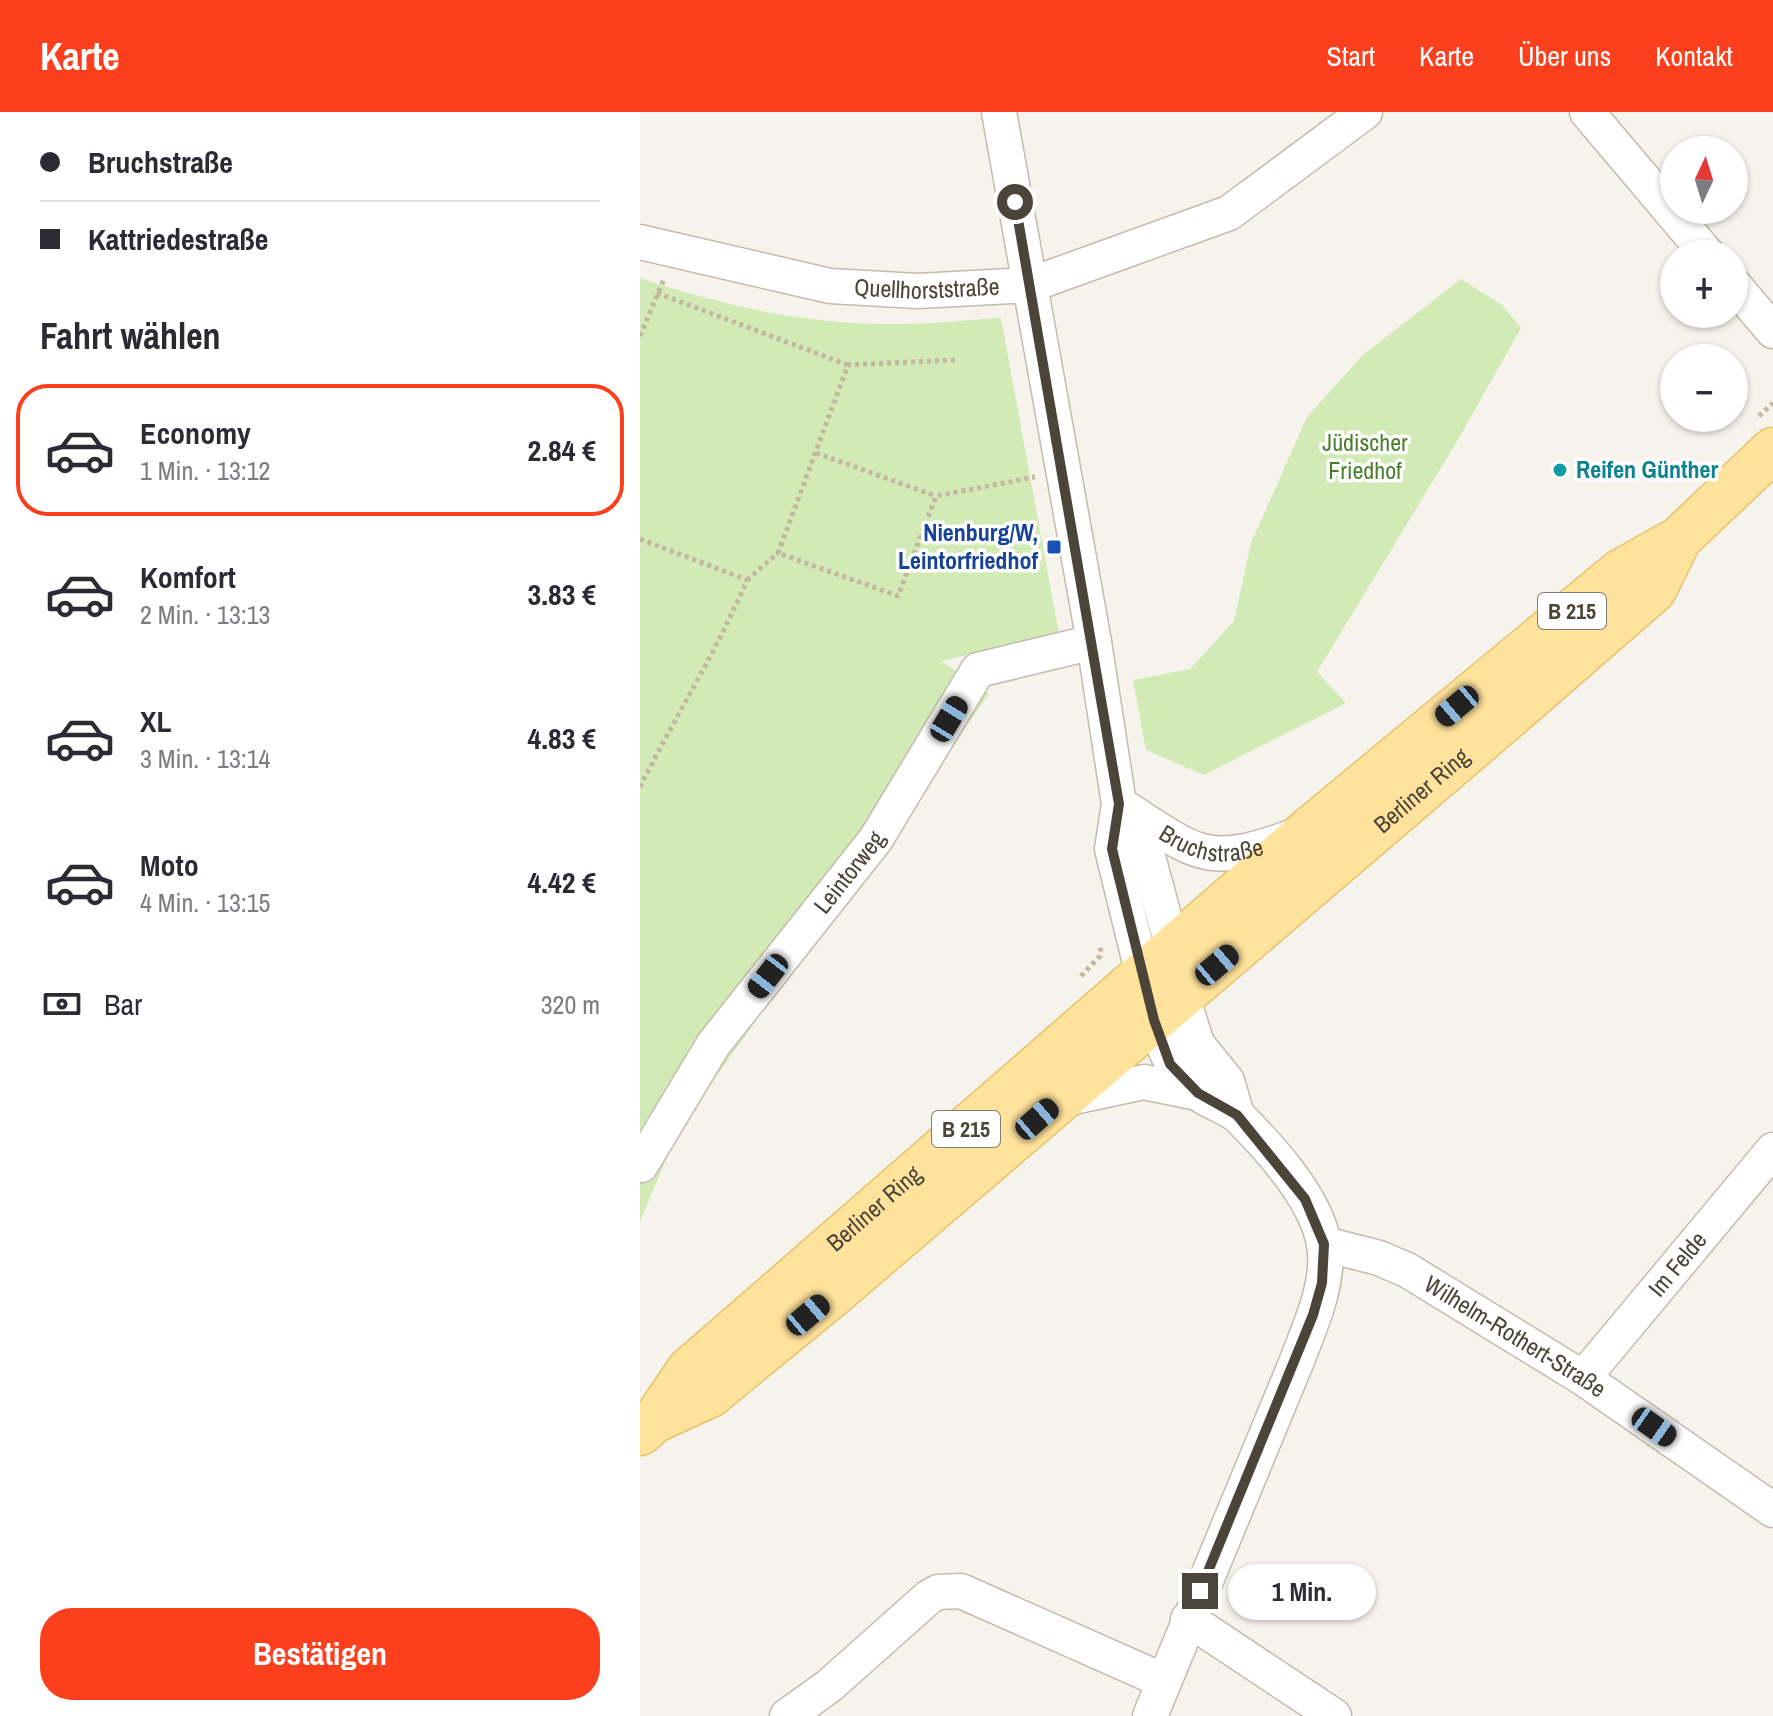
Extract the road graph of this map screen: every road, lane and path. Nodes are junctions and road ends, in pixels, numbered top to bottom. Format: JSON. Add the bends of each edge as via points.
{"nodes":[{"id":1,"x":999,"y":112,"type":"edge"},
{"id":2,"x":1365,"y":112,"type":"edge"},
{"id":3,"x":1587,"y":112,"type":"edge"},
{"id":4,"x":1695,"y":240,"type":"edge"},
{"id":5,"x":640,"y":242,"type":"edge"},
{"id":6,"x":675,"y":252,"type":"junction"},
{"id":7,"x":1030,"y":285,"type":"junction"},
{"id":8,"x":657,"y":293,"type":"junction"},
{"id":9,"x":1748,"y":302,"type":"edge"},
{"id":10,"x":1773,"y":331,"type":"edge"},
{"id":11,"x":640,"y":336,"type":"edge"},
{"id":12,"x":955,"y":360,"type":"dead end"},
{"id":13,"x":848,"y":365,"type":"junction"},
{"id":14,"x":1773,"y":450,"type":"edge"},
{"id":15,"x":816,"y":453,"type":"junction"},
{"id":16,"x":1022,"y":480,"type":"dead end"},
{"id":17,"x":936,"y":496,"type":"junction"},
{"id":18,"x":640,"y":539,"type":"edge"},
{"id":19,"x":1679,"y":539,"type":"junction"},
{"id":20,"x":778,"y":553,"type":"junction"},
{"id":21,"x":747,"y":580,"type":"junction"},
{"id":22,"x":1094,"y":642,"type":"junction"},
{"id":23,"x":640,"y":787,"type":"edge"},
{"id":24,"x":1119,"y":804,"type":"junction"},
{"id":25,"x":1310,"y":829,"type":"junction"},
{"id":26,"x":1102,"y":937,"type":"dead end"},
{"id":27,"x":1158,"y":962,"type":"junction"},
{"id":28,"x":1071,"y":986,"type":"dead end"},
{"id":29,"x":1168,"y":1008,"type":"junction"},
{"id":30,"x":1198,"y":1093,"type":"junction"},
{"id":31,"x":1060,"y":1100,"type":"junction"},
{"id":32,"x":1237,"y":1115,"type":"junction"},
{"id":33,"x":1773,"y":1150,"type":"edge"},
{"id":34,"x":641,"y":1165,"type":"edge"},
{"id":35,"x":1324,"y":1244,"type":"junction"},
{"id":36,"x":1583,"y":1378,"type":"junction"},
{"id":37,"x":647,"y":1427,"type":"edge"},
{"id":38,"x":1773,"y":1510,"type":"edge"},
{"id":39,"x":1188,"y":1619,"type":"junction"},
{"id":40,"x":1164,"y":1681,"type":"junction"},
{"id":41,"x":787,"y":1716,"type":"edge"},
{"id":42,"x":1150,"y":1716,"type":"edge"},
{"id":43,"x":1334,"y":1716,"type":"edge"}],
"edges":[{"from":1,"to":7,"type":"street","name":"Bruchstraße"},
{"from":2,"to":7,"type":"street","name":"Quellhorststraße","via":[[1229,213]]},
{"from":3,"to":4,"type":"street"},
{"from":5,"to":6,"type":"street","name":"Quellhorststraße"},
{"from":6,"to":7,"type":"street","name":"Quellhorststraße","via":[[830,286],[918,291]]},
{"from":6,"to":8,"type":"path"},
{"from":7,"to":22,"type":"street","name":"Bruchstraße"},
{"from":8,"to":11,"type":"path"},
{"from":8,"to":13,"type":"path"},
{"from":9,"to":10,"type":"street"},
{"from":12,"to":13,"type":"path"},
{"from":13,"to":15,"type":"path"},
{"from":14,"to":19,"type":"main road","name":"Berliner Ring","number":"B 215"},
{"from":15,"to":17,"type":"path"},
{"from":15,"to":20,"type":"path"},
{"from":16,"to":17,"type":"path"},
{"from":17,"to":20,"type":"path","via":[[898,596]]},
{"from":18,"to":21,"type":"path"},
{"from":19,"to":25,"type":"main road","name":"Berliner Ring","number":"B 215","via":[[1620,572]]},
{"from":19,"to":29,"type":"main road","name":"Berliner Ring","number":"B 215","via":[[1654,590]]},
{"from":20,"to":21,"type":"path"},
{"from":21,"to":23,"type":"path","via":[[727,628],[683,700]]},
{"from":22,"to":24,"type":"street","name":"Bruchstraße"},
{"from":22,"to":34,"type":"street","name":"Leintorweg","via":[[978,670],[876,839],[713,1045]]},
{"from":24,"to":25,"type":"street","name":"Bruchstraße","via":[[1196,852],[1249,853]]},
{"from":24,"to":27,"type":"street","name":"Bruchstraße","via":[[1145,846]]},
{"from":25,"to":27,"type":"main road","name":"Berliner Ring","number":"B 215"},
{"from":26,"to":28,"type":"path","via":[[1100,956]]},
{"from":27,"to":29,"type":"main road"},
{"from":27,"to":37,"type":"main road","name":"Berliner Ring","number":"B 215","via":[[689,1370]]},
{"from":29,"to":30,"type":"street","via":[[1170,1064]]},
{"from":29,"to":31,"type":"main road","name":"Berliner Ring"},
{"from":29,"to":32,"type":"street","via":[[1227,1081]]},
{"from":30,"to":31,"type":"street","via":[[1144,1082]]},
{"from":30,"to":32,"type":"street"},
{"from":31,"to":37,"type":"main road","name":"Berliner Ring","number":"B 215","via":[[710,1395]]},
{"from":32,"to":35,"type":"street","via":[[1305,1199]]},
{"from":33,"to":36,"type":"street","name":"Im Felde"},
{"from":35,"to":36,"type":"street","name":"Wilhelm-Rothert-Straße","via":[[1392,1261]]},
{"from":35,"to":39,"type":"street","via":[[1322,1283],[1309,1327]]},
{"from":36,"to":38,"type":"street","name":"Wilhelm-Rothert-Straße"},
{"from":39,"to":40,"type":"street"},
{"from":39,"to":43,"type":"street"},
{"from":40,"to":41,"type":"street","via":[[949,1590],[921,1603],[829,1686]]},
{"from":40,"to":42,"type":"street"}]}
